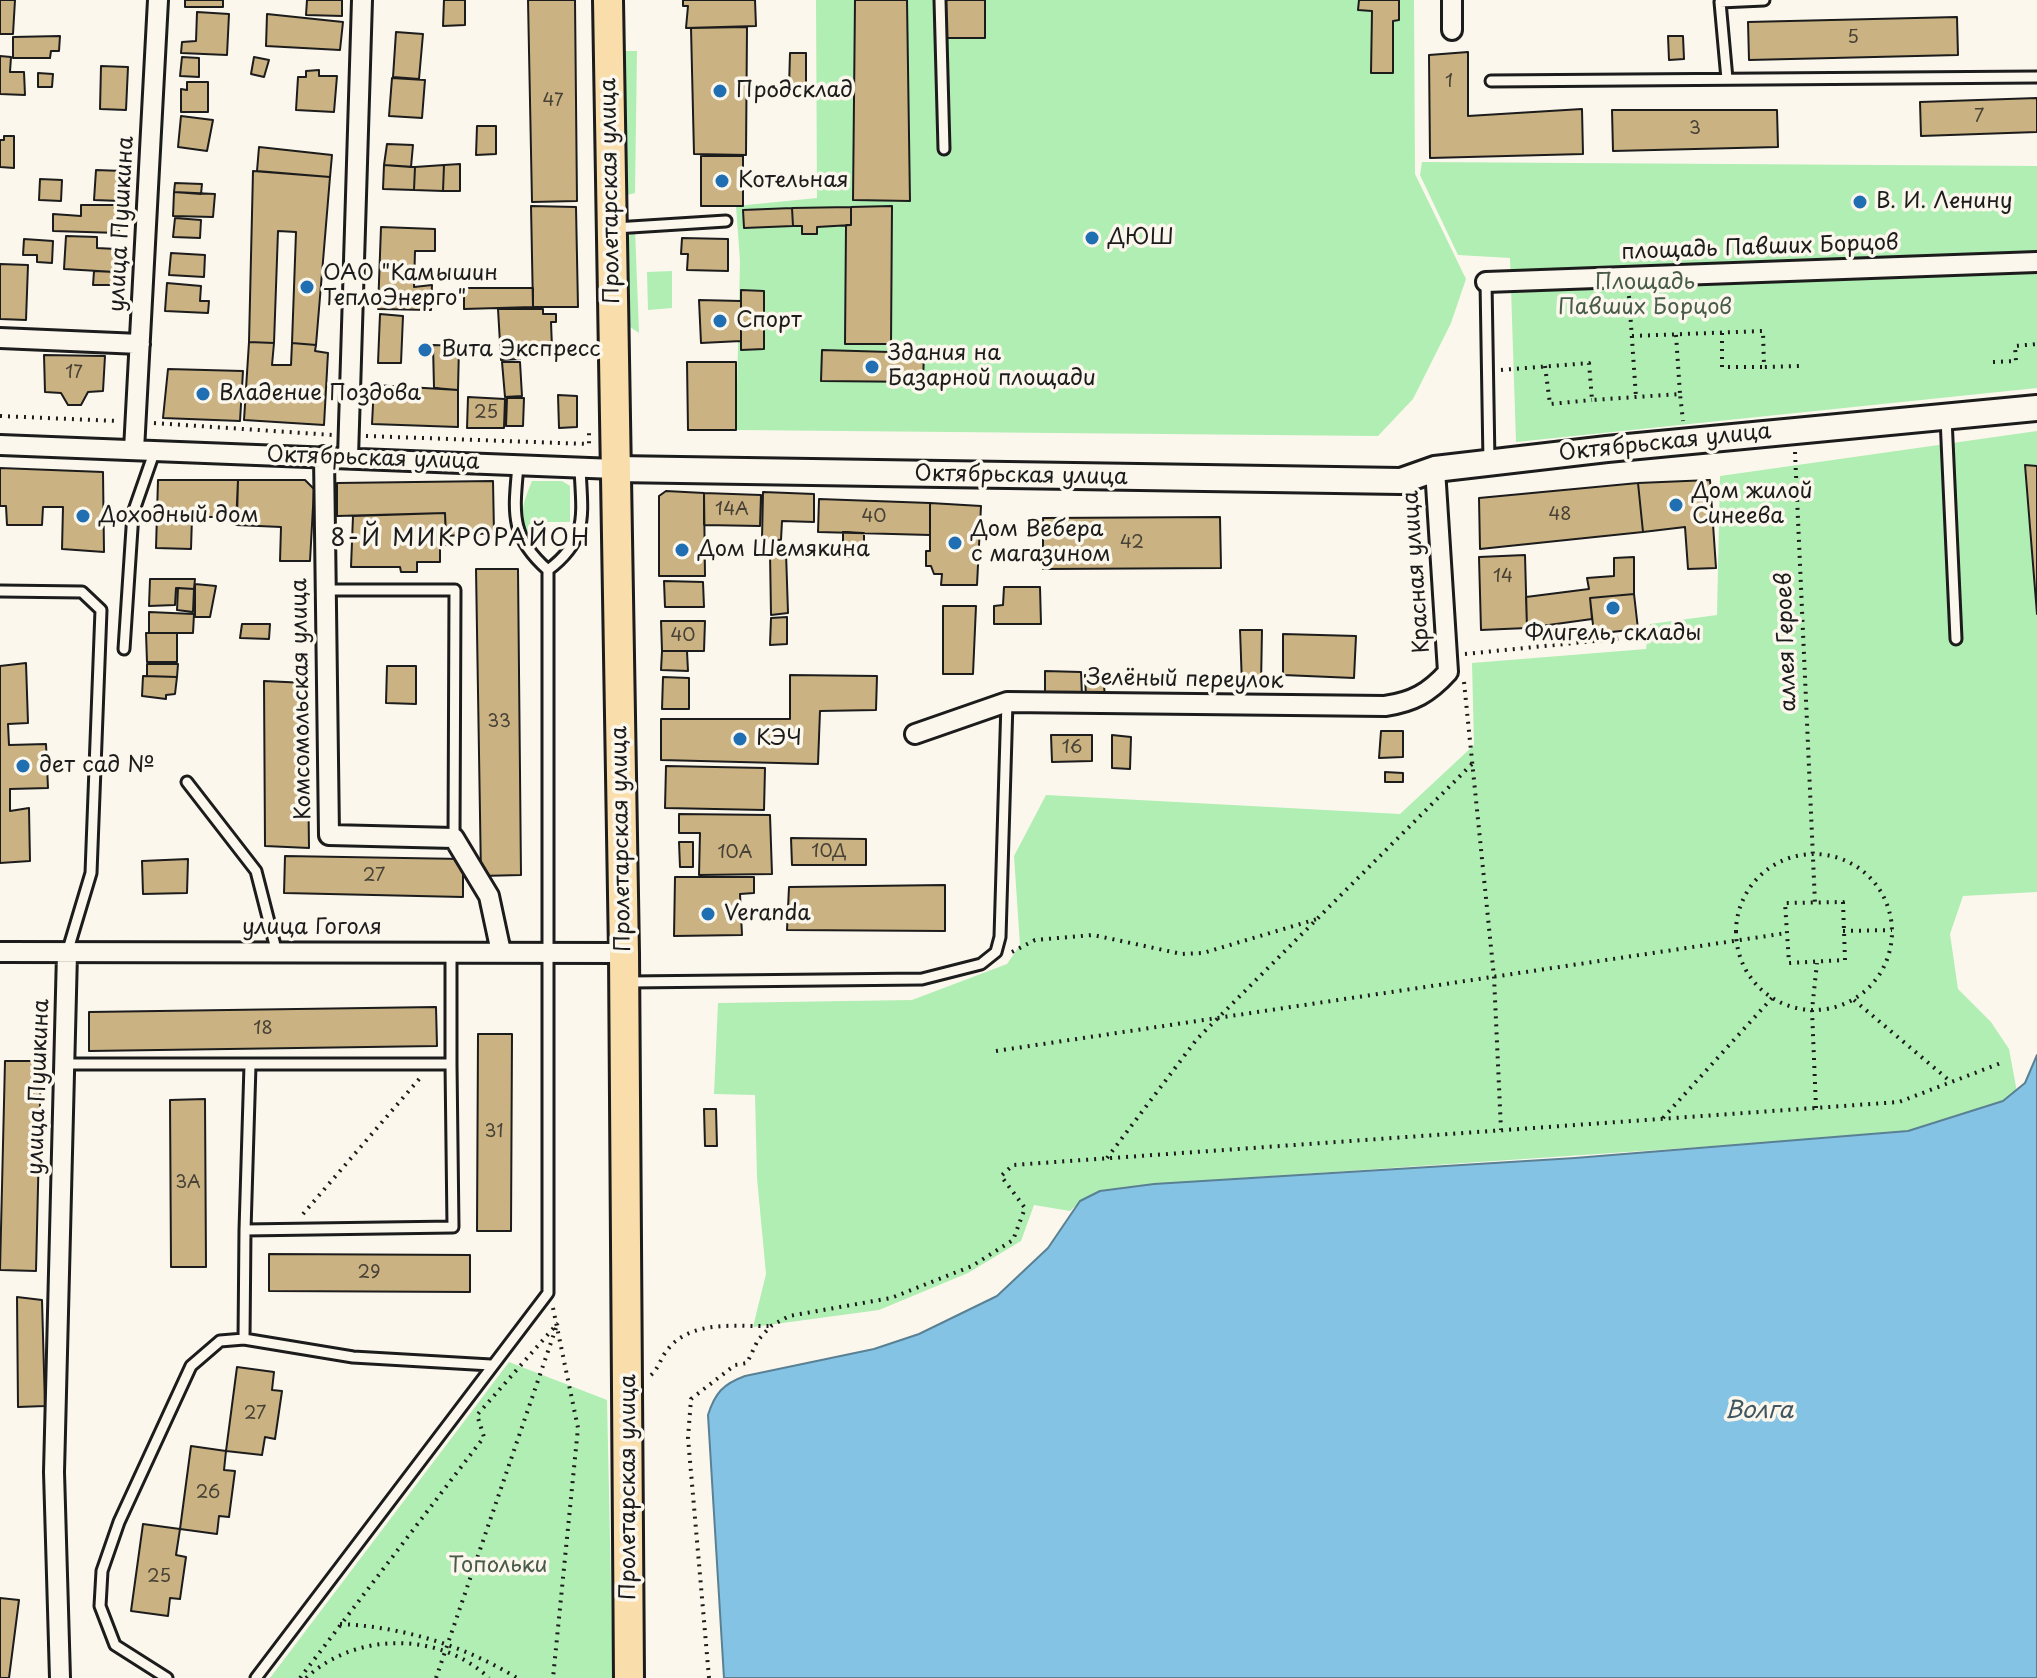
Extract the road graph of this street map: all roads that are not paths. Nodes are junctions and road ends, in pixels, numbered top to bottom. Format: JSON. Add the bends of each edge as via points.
{"nodes":[{"id":1,"x":158,"y":0,"type":"edge"},
{"id":2,"x":362,"y":0,"type":"edge"},
{"id":3,"x":608,"y":0,"type":"edge"},
{"id":4,"x":940,"y":0,"type":"edge"},
{"id":5,"x":1452,"y":0,"type":"edge"},
{"id":6,"x":1764,"y":0,"type":"edge"},
{"id":7,"x":1452,"y":30,"type":"dead end"},
{"id":8,"x":2037,"y":77,"type":"edge"},
{"id":9,"x":1727,"y":79,"type":"junction"},
{"id":10,"x":1491,"y":81,"type":"dead end"},
{"id":11,"x":944,"y":149,"type":"dead end"},
{"id":12,"x":726,"y":221,"type":"dead end"},
{"id":13,"x":611,"y":228,"type":"junction"},
{"id":14,"x":2037,"y":262,"type":"edge"},
{"id":15,"x":1486,"y":282,"type":"joint"},
{"id":16,"x":0,"y":338,"type":"edge"},
{"id":17,"x":140,"y":344,"type":"junction"},
{"id":18,"x":2037,"y":408,"type":"edge"},
{"id":19,"x":1946,"y":416,"type":"junction"},
{"id":20,"x":0,"y":445,"type":"edge"},
{"id":21,"x":134,"y":450,"type":"junction"},
{"id":22,"x":155,"y":450,"type":"junction"},
{"id":23,"x":324,"y":456,"type":"junction"},
{"id":24,"x":348,"y":457,"type":"junction"},
{"id":25,"x":1489,"y":463,"type":"junction"},
{"id":26,"x":518,"y":465,"type":"junction"},
{"id":27,"x":580,"y":468,"type":"junction"},
{"id":28,"x":615,"y":469,"type":"junction"},
{"id":29,"x":1435,"y":469,"type":"junction"},
{"id":30,"x":548,"y":570,"type":"junction"},
{"id":31,"x":324,"y":590,"type":"junction"},
{"id":32,"x":0,"y":591,"type":"edge"},
{"id":33,"x":1956,"y":639,"type":"dead end"},
{"id":34,"x":124,"y":649,"type":"dead end"},
{"id":35,"x":1452,"y":661,"type":"joint"},
{"id":36,"x":1007,"y":702,"type":"junction"},
{"id":37,"x":915,"y":734,"type":"dead end"},
{"id":38,"x":187,"y":782,"type":"dead end"},
{"id":39,"x":454,"y":838,"type":"junction"},
{"id":40,"x":0,"y":952,"type":"edge"},
{"id":41,"x":451,"y":952,"type":"junction"},
{"id":42,"x":501,"y":952,"type":"junction"},
{"id":43,"x":550,"y":952,"type":"junction"},
{"id":44,"x":67,"y":953,"type":"junction"},
{"id":45,"x":277,"y":953,"type":"junction"},
{"id":46,"x":624,"y":953,"type":"junction"},
{"id":47,"x":624,"y":982,"type":"junction"},
{"id":48,"x":63,"y":1064,"type":"junction"},
{"id":49,"x":451,"y":1064,"type":"junction"},
{"id":50,"x":250,"y":1065,"type":"junction"},
{"id":51,"x":245,"y":1230,"type":"junction"},
{"id":52,"x":244,"y":1339,"type":"junction"},
{"id":53,"x":491,"y":1365,"type":"junction"},
{"id":54,"x":60,"y":1678,"type":"edge"},
{"id":55,"x":167,"y":1678,"type":"edge"},
{"id":56,"x":256,"y":1678,"type":"edge"},
{"id":57,"x":629,"y":1678,"type":"edge"}],
"edges":[{"from":1,"to":17,"type":"street","name":"улица Пушкина"},
{"from":2,"to":24,"type":"street"},
{"from":3,"to":13,"type":"main road","name":"Пролетарская улица"},
{"from":4,"to":11,"type":"lane"},
{"from":5,"to":7,"type":"street"},
{"from":6,"to":9,"type":"lane","via":[[1720,2]]},
{"from":8,"to":9,"type":"lane"},
{"from":9,"to":10,"type":"lane"},
{"from":12,"to":13,"type":"lane"},
{"from":13,"to":28,"type":"main road","name":"Пролетарская улица"},
{"from":14,"to":15,"type":"street","name":"площадь Павших Борцов"},
{"from":15,"to":25,"type":"lane"},
{"from":16,"to":17,"type":"street"},
{"from":17,"to":21,"type":"street","name":"улица Пушкина"},
{"from":18,"to":19,"type":"street","name":"Октябрьская улица"},
{"from":19,"to":25,"type":"street","name":"Октябрьская улица"},
{"from":19,"to":33,"type":"lane"},
{"from":20,"to":21,"type":"street","name":"Октябрьская улица"},
{"from":21,"to":22,"type":"street","name":"Октябрьская улица"},
{"from":22,"to":23,"type":"street","name":"Октябрьская улица"},
{"from":22,"to":34,"type":"lane","via":[[133,513]]},
{"from":23,"to":24,"type":"street","name":"Октябрьская улица"},
{"from":23,"to":31,"type":"street","name":"Комсомольская улица"},
{"from":24,"to":26,"type":"street","name":"Октябрьская улица"},
{"from":25,"to":29,"type":"street","name":"Октябрьская улица"},
{"from":26,"to":27,"type":"street","name":"Октябрьская улица"},
{"from":26,"to":30,"type":"lane","via":[[518,534]]},
{"from":27,"to":28,"type":"street","name":"Октябрьская улица"},
{"from":27,"to":30,"type":"lane","via":[[579,537],[569,554]]},
{"from":28,"to":29,"type":"street","name":"Октябрьская улица","via":[[1401,481]]},
{"from":28,"to":46,"type":"main road","name":"Пролетарская улица"},
{"from":29,"to":35,"type":"street","name":"Красная улица"},
{"from":30,"to":43,"type":"lane"},
{"from":31,"to":39,"type":"street","name":"Комсомольская улица","via":[[329,835]]},
{"from":31,"to":39,"type":"lane","via":[[455,590]]},
{"from":32,"to":44,"type":"lane","name":"улица Пушкина","via":[[82,592],[101,610],[91,873]]},
{"from":35,"to":36,"type":"street","name":"Зелёный переулок","via":[[1432,690],[1408,703],[1385,706]]},
{"from":36,"to":37,"type":"street","name":"Зелёный переулок"},
{"from":36,"to":47,"type":"lane","via":[[1000,937],[994,955],[972,968],[922,979]]},
{"from":38,"to":45,"type":"lane","via":[[256,871]]},
{"from":39,"to":42,"type":"street","via":[[489,896]]},
{"from":40,"to":44,"type":"street","name":"улица Гоголя"},
{"from":41,"to":42,"type":"street","name":"улица Гоголя"},
{"from":41,"to":45,"type":"street","name":"улица Гоголя"},
{"from":41,"to":49,"type":"lane"},
{"from":42,"to":43,"type":"street","name":"улица Гоголя"},
{"from":43,"to":46,"type":"street","name":"улица Гоголя"},
{"from":43,"to":53,"type":"lane","via":[[548,1293]]},
{"from":44,"to":45,"type":"street","name":"улица Гоголя"},
{"from":44,"to":48,"type":"street","name":"улица Пушкина"},
{"from":46,"to":47,"type":"main road","name":"Пролетарская улица"},
{"from":47,"to":57,"type":"main road","name":"Пролетарская улица","via":[[635,1390]]},
{"from":48,"to":50,"type":"lane"},
{"from":48,"to":54,"type":"street","name":"улица Пушкина","via":[[54,1472]]},
{"from":49,"to":50,"type":"lane"},
{"from":49,"to":51,"type":"lane","via":[[453,1227]]},
{"from":50,"to":51,"type":"lane"},
{"from":51,"to":52,"type":"lane"},
{"from":52,"to":53,"type":"lane","via":[[353,1357]]},
{"from":52,"to":55,"type":"lane","via":[[220,1341],[191,1366],[102,1571],[100,1606],[115,1645]]},
{"from":53,"to":56,"type":"lane"}]}
